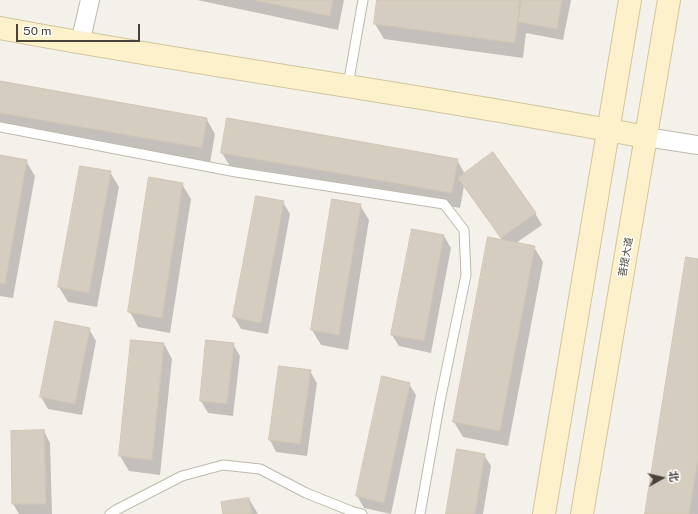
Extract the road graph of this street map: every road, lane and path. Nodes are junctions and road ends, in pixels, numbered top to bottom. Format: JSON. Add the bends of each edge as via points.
{"nodes":[{"id":1,"x":90,"y":0,"type":"edge"},
{"id":2,"x":363,"y":0,"type":"edge"},
{"id":3,"x":630,"y":0,"type":"edge"},
{"id":4,"x":669,"y":0,"type":"edge"},
{"id":5,"x":0,"y":28,"type":"edge"},
{"id":6,"x":80,"y":43,"type":"junction"},
{"id":7,"x":348,"y":85,"type":"junction"},
{"id":8,"x":0,"y":127,"type":"edge"},
{"id":9,"x":608,"y":129,"type":"junction"},
{"id":10,"x":646,"y":137,"type":"junction"},
{"id":11,"x":698,"y":145,"type":"edge"},
{"id":12,"x":110,"y":514,"type":"edge"},
{"id":13,"x":362,"y":514,"type":"edge"},
{"id":14,"x":420,"y":514,"type":"edge"},
{"id":15,"x":544,"y":514,"type":"edge"},
{"id":16,"x":582,"y":514,"type":"edge"}],
"edges":[{"from":1,"to":6,"type":"street"},
{"from":2,"to":7,"type":"lane"},
{"from":3,"to":9,"type":"main road"},
{"from":4,"to":10,"type":"main road","name":"菩提大道"},
{"from":5,"to":6,"type":"main road"},
{"from":6,"to":7,"type":"main road"},
{"from":7,"to":9,"type":"main road"},
{"from":8,"to":14,"type":"lane","via":[[236,172],[444,204],[464,230],[466,274]]},
{"from":9,"to":10,"type":"main road"},
{"from":9,"to":15,"type":"main road"},
{"from":10,"to":11,"type":"street"},
{"from":10,"to":16,"type":"main road","name":"菩提大道"},
{"from":12,"to":13,"type":"lane","via":[[182,476],[223,465],[260,469],[306,493]]}]}
